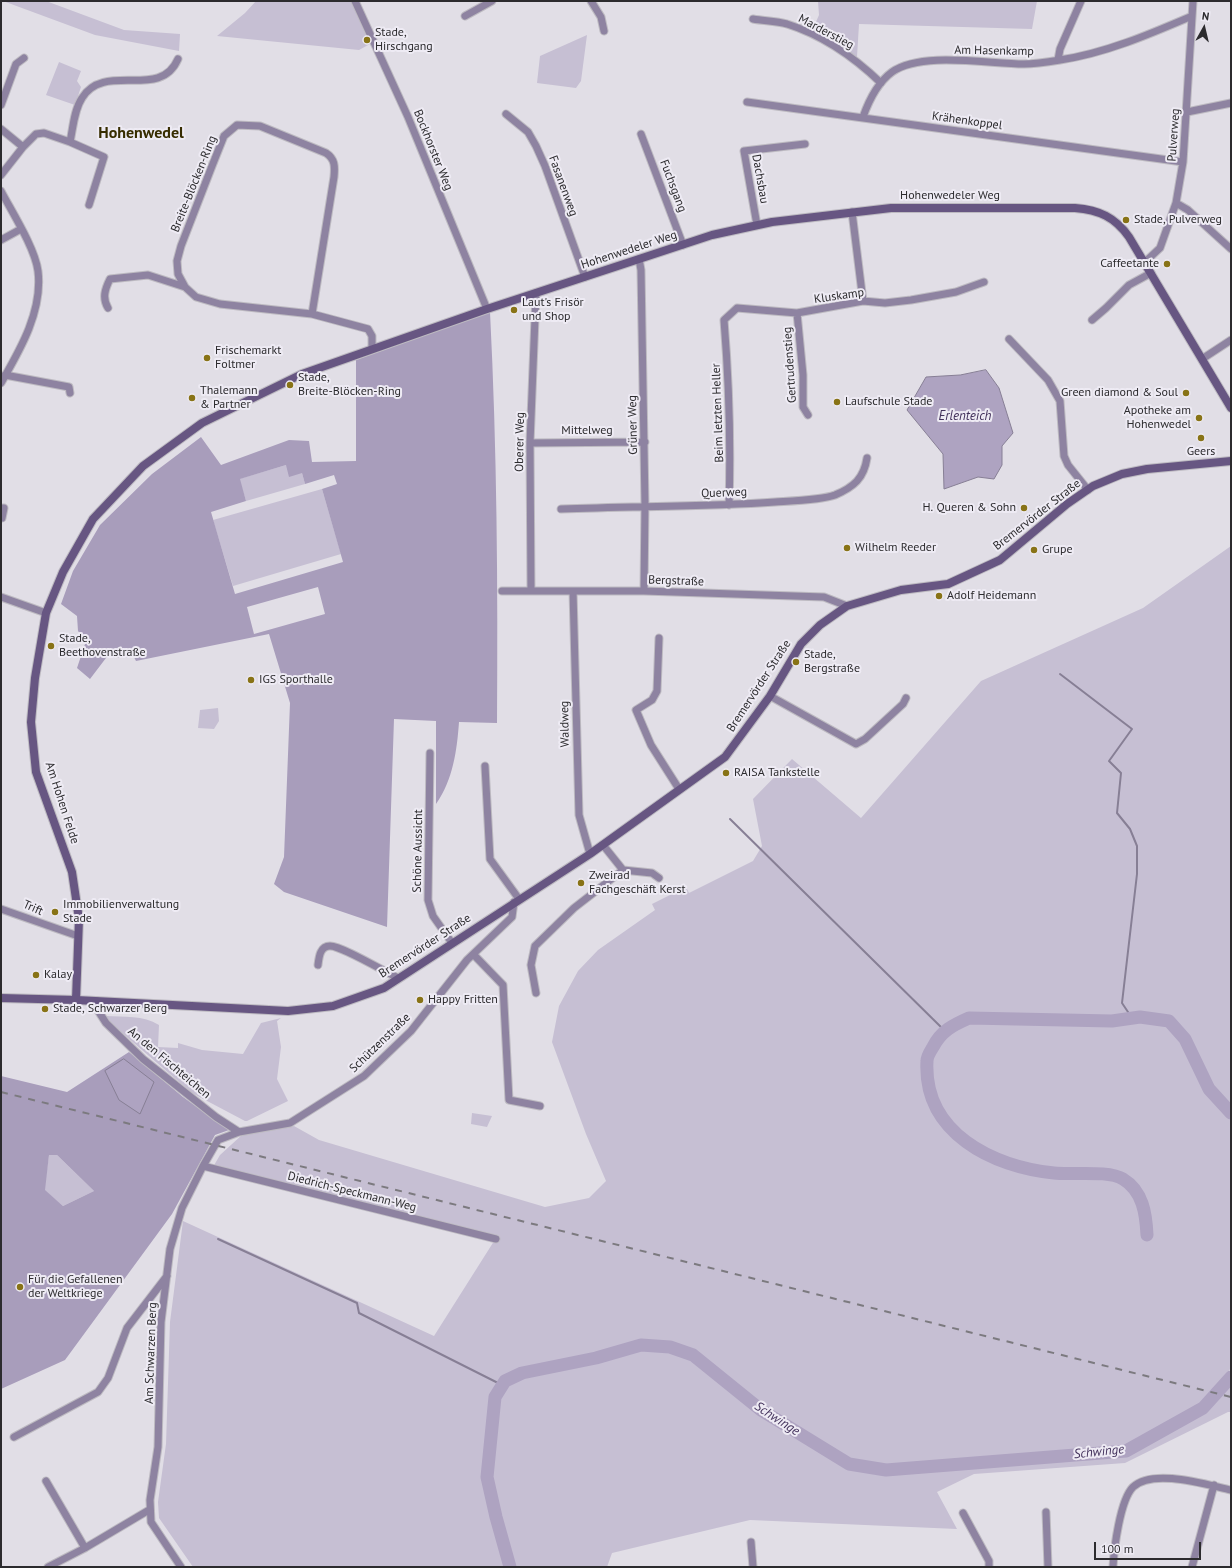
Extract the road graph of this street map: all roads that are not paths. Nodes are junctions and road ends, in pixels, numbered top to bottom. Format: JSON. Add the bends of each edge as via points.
{"nodes":[{"id":1,"x":355,"y":1,"type":"edge"},
{"id":2,"x":492,"y":1,"type":"edge"},
{"id":3,"x":590,"y":1,"type":"edge"},
{"id":4,"x":1081,"y":1,"type":"edge"},
{"id":5,"x":1193,"y":1,"type":"edge"},
{"id":6,"x":465,"y":16,"type":"dead end"},
{"id":7,"x":1192,"y":16,"type":"junction"},
{"id":8,"x":753,"y":19,"type":"dead end"},
{"id":9,"x":604,"y":31,"type":"dead end"},
{"id":10,"x":24,"y":58,"type":"dead end"},
{"id":11,"x":178,"y":59,"type":"dead end"},
{"id":12,"x":1058,"y":60,"type":"junction"},
{"id":13,"x":881,"y":83,"type":"junction"},
{"id":14,"x":747,"y":102,"type":"dead end"},
{"id":15,"x":1231,"y":103,"type":"edge"},
{"id":16,"x":1,"y":105,"type":"edge"},
{"id":17,"x":1187,"y":112,"type":"junction"},
{"id":18,"x":506,"y":114,"type":"dead end"},
{"id":19,"x":863,"y":117,"type":"junction"},
{"id":20,"x":1,"y":129,"type":"edge"},
{"id":21,"x":642,"y":134,"type":"dead end"},
{"id":22,"x":70,"y":142,"type":"junction"},
{"id":23,"x":806,"y":144,"type":"dead end"},
{"id":24,"x":23,"y":146,"type":"junction"},
{"id":25,"x":1183,"y":162,"type":"junction"},
{"id":26,"x":1,"y":175,"type":"edge"},
{"id":27,"x":1,"y":191,"type":"edge"},
{"id":28,"x":1176,"y":203,"type":"junction"},
{"id":29,"x":89,"y":205,"type":"dead end"},
{"id":30,"x":852,"y":212,"type":"junction"},
{"id":31,"x":757,"y":225,"type":"junction"},
{"id":32,"x":21,"y":229,"type":"junction"},
{"id":33,"x":1,"y":240,"type":"edge"},
{"id":34,"x":683,"y":245,"type":"junction"},
{"id":35,"x":1231,"y":249,"type":"edge"},
{"id":36,"x":639,"y":259,"type":"junction"},
{"id":37,"x":1145,"y":262,"type":"junction"},
{"id":38,"x":1151,"y":273,"type":"junction"},
{"id":39,"x":584,"y":277,"type":"junction"},
{"id":40,"x":984,"y":282,"type":"dead end"},
{"id":41,"x":185,"y":287,"type":"junction"},
{"id":42,"x":536,"y":293,"type":"junction"},
{"id":43,"x":863,"y":301,"type":"junction"},
{"id":44,"x":108,"y":308,"type":"dead end"},
{"id":45,"x":487,"y":309,"type":"junction"},
{"id":46,"x":797,"y":313,"type":"junction"},
{"id":47,"x":312,"y":314,"type":"junction"},
{"id":48,"x":724,"y":320,"type":"joint"},
{"id":49,"x":1092,"y":320,"type":"dead end"},
{"id":50,"x":1009,"y":339,"type":"dead end"},
{"id":51,"x":1231,"y":340,"type":"edge"},
{"id":52,"x":372,"y":348,"type":"junction"},
{"id":53,"x":1202,"y":359,"type":"junction"},
{"id":54,"x":5,"y":375,"type":"junction"},
{"id":55,"x":1,"y":383,"type":"edge"},
{"id":56,"x":70,"y":393,"type":"dead end"},
{"id":57,"x":1231,"y":408,"type":"edge"},
{"id":58,"x":808,"y":415,"type":"dead end"},
{"id":59,"x":645,"y":442,"type":"junction"},
{"id":60,"x":530,"y":443,"type":"junction"},
{"id":61,"x":1231,"y":455,"type":"edge"},
{"id":62,"x":867,"y":458,"type":"dead end"},
{"id":63,"x":1231,"y":461,"type":"edge"},
{"id":64,"x":1209,"y":463,"type":"junction"},
{"id":65,"x":1231,"y":465,"type":"edge"},
{"id":66,"x":1088,"y":490,"type":"junction"},
{"id":67,"x":645,"y":505,"type":"junction"},
{"id":68,"x":729,"y":505,"type":"junction"},
{"id":69,"x":1,"y":508,"type":"edge"},
{"id":70,"x":561,"y":509,"type":"dead end"},
{"id":71,"x":2,"y":518,"type":"edge"},
{"id":72,"x":502,"y":591,"type":"dead end"},
{"id":73,"x":531,"y":591,"type":"junction"},
{"id":74,"x":573,"y":591,"type":"junction"},
{"id":75,"x":644,"y":591,"type":"junction"},
{"id":76,"x":1,"y":597,"type":"edge"},
{"id":77,"x":847,"y":606,"type":"junction"},
{"id":78,"x":46,"y":613,"type":"junction"},
{"id":79,"x":659,"y":638,"type":"dead end"},
{"id":80,"x":770,"y":696,"type":"junction"},
{"id":81,"x":906,"y":698,"type":"dead end"},
{"id":82,"x":430,"y":753,"type":"dead end"},
{"id":83,"x":485,"y":766,"type":"dead end"},
{"id":84,"x":679,"y":789,"type":"junction"},
{"id":85,"x":603,"y":845,"type":"junction"},
{"id":86,"x":590,"y":854,"type":"junction"},
{"id":87,"x":623,"y":870,"type":"junction"},
{"id":88,"x":659,"y":878,"type":"dead end"},
{"id":89,"x":516,"y":900,"type":"junction"},
{"id":90,"x":1,"y":908,"type":"edge"},
{"id":91,"x":78,"y":936,"type":"junction"},
{"id":92,"x":452,"y":943,"type":"junction"},
{"id":93,"x":474,"y":955,"type":"junction"},
{"id":94,"x":318,"y":965,"type":"dead end"},
{"id":95,"x":398,"y":978,"type":"junction"},
{"id":96,"x":536,"y":992,"type":"dead end"},
{"id":97,"x":1,"y":998,"type":"edge"},
{"id":98,"x":76,"y":1000,"type":"junction"},
{"id":99,"x":97,"y":1005,"type":"junction"},
{"id":100,"x":540,"y":1106,"type":"dead end"},
{"id":101,"x":239,"y":1132,"type":"junction"},
{"id":102,"x":203,"y":1166,"type":"junction"},
{"id":103,"x":496,"y":1239,"type":"dead end"},
{"id":104,"x":168,"y":1276,"type":"junction"},
{"id":105,"x":14,"y":1437,"type":"dead end"},
{"id":106,"x":46,"y":1481,"type":"dead end"},
{"id":107,"x":1214,"y":1485,"type":"junction"},
{"id":108,"x":1231,"y":1490,"type":"edge"},
{"id":109,"x":149,"y":1510,"type":"junction"},
{"id":110,"x":1046,"y":1512,"type":"dead end"},
{"id":111,"x":963,"y":1513,"type":"dead end"},
{"id":112,"x":751,"y":1542,"type":"dead end"},
{"id":113,"x":85,"y":1548,"type":"junction"},
{"id":114,"x":48,"y":1567,"type":"edge"},
{"id":115,"x":182,"y":1567,"type":"edge"},
{"id":116,"x":753,"y":1567,"type":"edge"},
{"id":117,"x":989,"y":1567,"type":"edge"},
{"id":118,"x":1048,"y":1567,"type":"edge"},
{"id":119,"x":1113,"y":1567,"type":"edge"},
{"id":120,"x":1192,"y":1567,"type":"edge"}],
"edges":[{"from":1,"to":45,"type":"street","name":"Bockhorster Weg","via":[[408,116]]},
{"from":2,"to":6,"type":"street"},
{"from":3,"to":9,"type":"street","via":[[601,17]]},
{"from":4,"to":12,"type":"street","via":[[1060,49]]},
{"from":5,"to":7,"type":"street","name":"Pulverweg"},
{"from":7,"to":12,"type":"street","name":"Am Hasenkamp","via":[[1082,56]]},
{"from":7,"to":17,"type":"street","name":"Pulverweg"},
{"from":8,"to":13,"type":"street","name":"Marderstieg","via":[[786,24],[810,33],[860,63]]},
{"from":10,"to":16,"type":"street","via":[[16,64]]},
{"from":11,"to":22,"type":"street","via":[[167,75],[141,81],[119,80],[102,83],[88,91],[79,104]]},
{"from":12,"to":13,"type":"street","name":"Am Hasenkamp","via":[[1024,64],[920,61],[893,72]]},
{"from":13,"to":19,"type":"street","name":"Am Hasenkamp","via":[[871,96]]},
{"from":14,"to":19,"type":"street","name":"Krähenkoppel"},
{"from":15,"to":17,"type":"street"},
{"from":17,"to":25,"type":"street","name":"Pulverweg"},
{"from":18,"to":39,"type":"street","name":"Fasanenweg","via":[[528,132],[536,146]]},
{"from":19,"to":25,"type":"street","name":"Krähenkoppel"},
{"from":20,"to":24,"type":"street"},
{"from":21,"to":34,"type":"street","name":"Fuchsgang"},
{"from":22,"to":24,"type":"street","via":[[44,133],[36,134]]},
{"from":22,"to":29,"type":"street","via":[[104,157]]},
{"from":23,"to":31,"type":"street","name":"Dachsbau","via":[[744,151]]},
{"from":24,"to":26,"type":"street"},
{"from":25,"to":28,"type":"street","name":"Pulverweg"},
{"from":27,"to":32,"type":"street"},
{"from":28,"to":35,"type":"street","via":[[1188,210]]},
{"from":28,"to":37,"type":"street","name":"Pulverweg","via":[[1160,248]]},
{"from":30,"to":31,"type":"street","name":"Hohenwedeler Weg"},
{"from":30,"to":37,"type":"street","name":"Hohenwedeler Weg","via":[[901,208],[1088,209],[1115,221],[1125,231]]},
{"from":30,"to":43,"type":"street"},
{"from":31,"to":34,"type":"street","name":"Hohenwedeler Weg","via":[[712,235]]},
{"from":32,"to":33,"type":"street"},
{"from":32,"to":54,"type":"street","via":[[38,272],[37,301],[29,330]]},
{"from":34,"to":36,"type":"street","name":"Hohenwedeler Weg"},
{"from":36,"to":39,"type":"street","name":"Hohenwedeler Weg"},
{"from":36,"to":59,"type":"street","name":"Grüner Weg"},
{"from":37,"to":38,"type":"street","name":"Hohenwedeler Weg"},
{"from":38,"to":49,"type":"street","via":[[1129,286]]},
{"from":38,"to":53,"type":"street","name":"Hohenwedeler Weg"},
{"from":39,"to":42,"type":"street","name":"Hohenwedeler Weg"},
{"from":40,"to":43,"type":"street","name":"Kluskamp","via":[[956,292],[911,300],[885,303]]},
{"from":41,"to":44,"type":"street","via":[[148,275],[110,279],[104,301]]},
{"from":41,"to":47,"type":"street","via":[[196,296],[220,304]]},
{"from":41,"to":47,"type":"street","name":"Breite-Blöcken-Ring","via":[[178,274],[177,261],[224,136],[237,125],[260,126],[326,153],[332,158],[335,167]]},
{"from":42,"to":45,"type":"street","name":"Hohenwedeler Weg"},
{"from":42,"to":60,"type":"street","name":"Oberer Weg"},
{"from":43,"to":46,"type":"street","name":"Kluskamp"},
{"from":45,"to":52,"type":"street","name":"Hohenwedeler Weg"},
{"from":46,"to":48,"type":"street","name":"Kluskamp","via":[[737,308]]},
{"from":46,"to":58,"type":"street","name":"Gertrudenstieg","via":[[803,375],[803,407]]},
{"from":47,"to":52,"type":"street","via":[[368,329],[372,336]]},
{"from":48,"to":68,"type":"street","name":"Beim letzten Heller","via":[[729,376]]},
{"from":50,"to":66,"type":"street","via":[[1048,380],[1060,400],[1064,456]]},
{"from":51,"to":53,"type":"street"},
{"from":52,"to":78,"type":"street","name":"Hohenwedeler Weg","via":[[288,380],[202,423],[143,466],[93,519],[63,572]]},
{"from":53,"to":57,"type":"street","name":"Hohenwedeler Weg"},
{"from":54,"to":55,"type":"street"},
{"from":54,"to":56,"type":"street","via":[[69,387]]},
{"from":59,"to":60,"type":"street","name":"Mittelweg"},
{"from":59,"to":67,"type":"street","name":"Grüner Weg"},
{"from":60,"to":73,"type":"street","name":"Oberer Weg"},
{"from":61,"to":64,"type":"street","name":"Bremervörder Straße"},
{"from":62,"to":68,"type":"street","name":"Querweg","via":[[865,471],[856,482],[834,496]]},
{"from":63,"to":64,"type":"street","name":"Bremervörder Straße"},
{"from":64,"to":65,"type":"street"},
{"from":64,"to":66,"type":"street","name":"Bremervörder Straße","via":[[1122,474]]},
{"from":66,"to":77,"type":"street","name":"Bremervörder Straße","via":[[1067,504],[1000,560],[948,584],[901,590]]},
{"from":67,"to":68,"type":"street","name":"Querweg"},
{"from":67,"to":70,"type":"street","name":"Querweg"},
{"from":67,"to":75,"type":"street","name":"Grüner Weg"},
{"from":69,"to":71,"type":"street","via":[[4,508]]},
{"from":72,"to":73,"type":"street","name":"Bergstraße"},
{"from":73,"to":74,"type":"street","name":"Bergstraße"},
{"from":74,"to":75,"type":"street","name":"Bergstraße"},
{"from":74,"to":86,"type":"street","name":"Waldweg","via":[[579,815]]},
{"from":75,"to":77,"type":"street","name":"Bergstraße","via":[[824,597]]},
{"from":76,"to":78,"type":"street"},
{"from":77,"to":80,"type":"street","name":"Bremervörder Straße","via":[[820,625],[801,644]]},
{"from":78,"to":91,"type":"street","name":"Am Hohen Felde","via":[[32,700],[36,772],[72,872],[79,919]]},
{"from":79,"to":84,"type":"street","via":[[657,691],[652,700],[636,710],[652,745]]},
{"from":80,"to":81,"type":"street","via":[[856,744],[903,704]]},
{"from":80,"to":84,"type":"street","name":"Bremervörder Straße","via":[[725,757]]},
{"from":82,"to":92,"type":"street","name":"Schöne Aussicht","via":[[428,900],[433,916]]},
{"from":83,"to":89,"type":"street","via":[[490,859]]},
{"from":84,"to":85,"type":"street","name":"Bremervörder Straße"},
{"from":85,"to":86,"type":"street","name":"Bremervörder Straße"},
{"from":85,"to":87,"type":"street"},
{"from":86,"to":89,"type":"street","name":"Bremervörder Straße"},
{"from":87,"to":88,"type":"street","via":[[652,873]]},
{"from":87,"to":96,"type":"street","via":[[574,908],[535,946],[531,965]]},
{"from":89,"to":92,"type":"street","name":"Bremervörder Straße"},
{"from":89,"to":93,"type":"street","name":"Schützenstraße","via":[[512,917]]},
{"from":90,"to":91,"type":"street","name":"Trift"},
{"from":91,"to":98,"type":"street","name":"Am Hohen Felde"},
{"from":92,"to":95,"type":"street","name":"Bremervörder Straße"},
{"from":93,"to":100,"type":"street","via":[[503,985],[509,1100]]},
{"from":93,"to":101,"type":"street","name":"Schützenstraße","via":[[467,960],[411,1031],[364,1076],[290,1123]]},
{"from":94,"to":95,"type":"street","via":[[323,948],[330,946]]},
{"from":95,"to":99,"type":"street","name":"Bremervörder Straße","via":[[384,988],[333,1006],[288,1011]]},
{"from":97,"to":98,"type":"street","name":"Bremervörder Straße"},
{"from":98,"to":99,"type":"street","name":"Bremervörder Straße"},
{"from":99,"to":101,"type":"street","name":"An den Fischteichen","via":[[106,1023],[143,1059]]},
{"from":101,"to":102,"type":"street","name":"Am Schwarzen Berg","via":[[218,1140]]},
{"from":102,"to":103,"type":"street","name":"Diedrich-Speckmann-Weg"},
{"from":102,"to":104,"type":"street","name":"Am Schwarzen Berg","via":[[182,1208],[170,1249]]},
{"from":104,"to":105,"type":"street","via":[[127,1328],[108,1378],[98,1392]]},
{"from":104,"to":109,"type":"street","name":"Am Schwarzen Berg","via":[[161,1322],[158,1447]]},
{"from":106,"to":113,"type":"street"},
{"from":107,"to":108,"type":"street"},
{"from":107,"to":119,"type":"street","via":[[1181,1479],[1149,1480],[1132,1488],[1120,1517]]},
{"from":107,"to":120,"type":"street"},
{"from":109,"to":113,"type":"street"},
{"from":109,"to":115,"type":"street","name":"Am Schwarzen Berg","via":[[151,1522]]},
{"from":110,"to":118,"type":"street"},
{"from":111,"to":117,"type":"street","via":[[989,1561]]},
{"from":112,"to":116,"type":"street"},
{"from":113,"to":114,"type":"street"}]}
